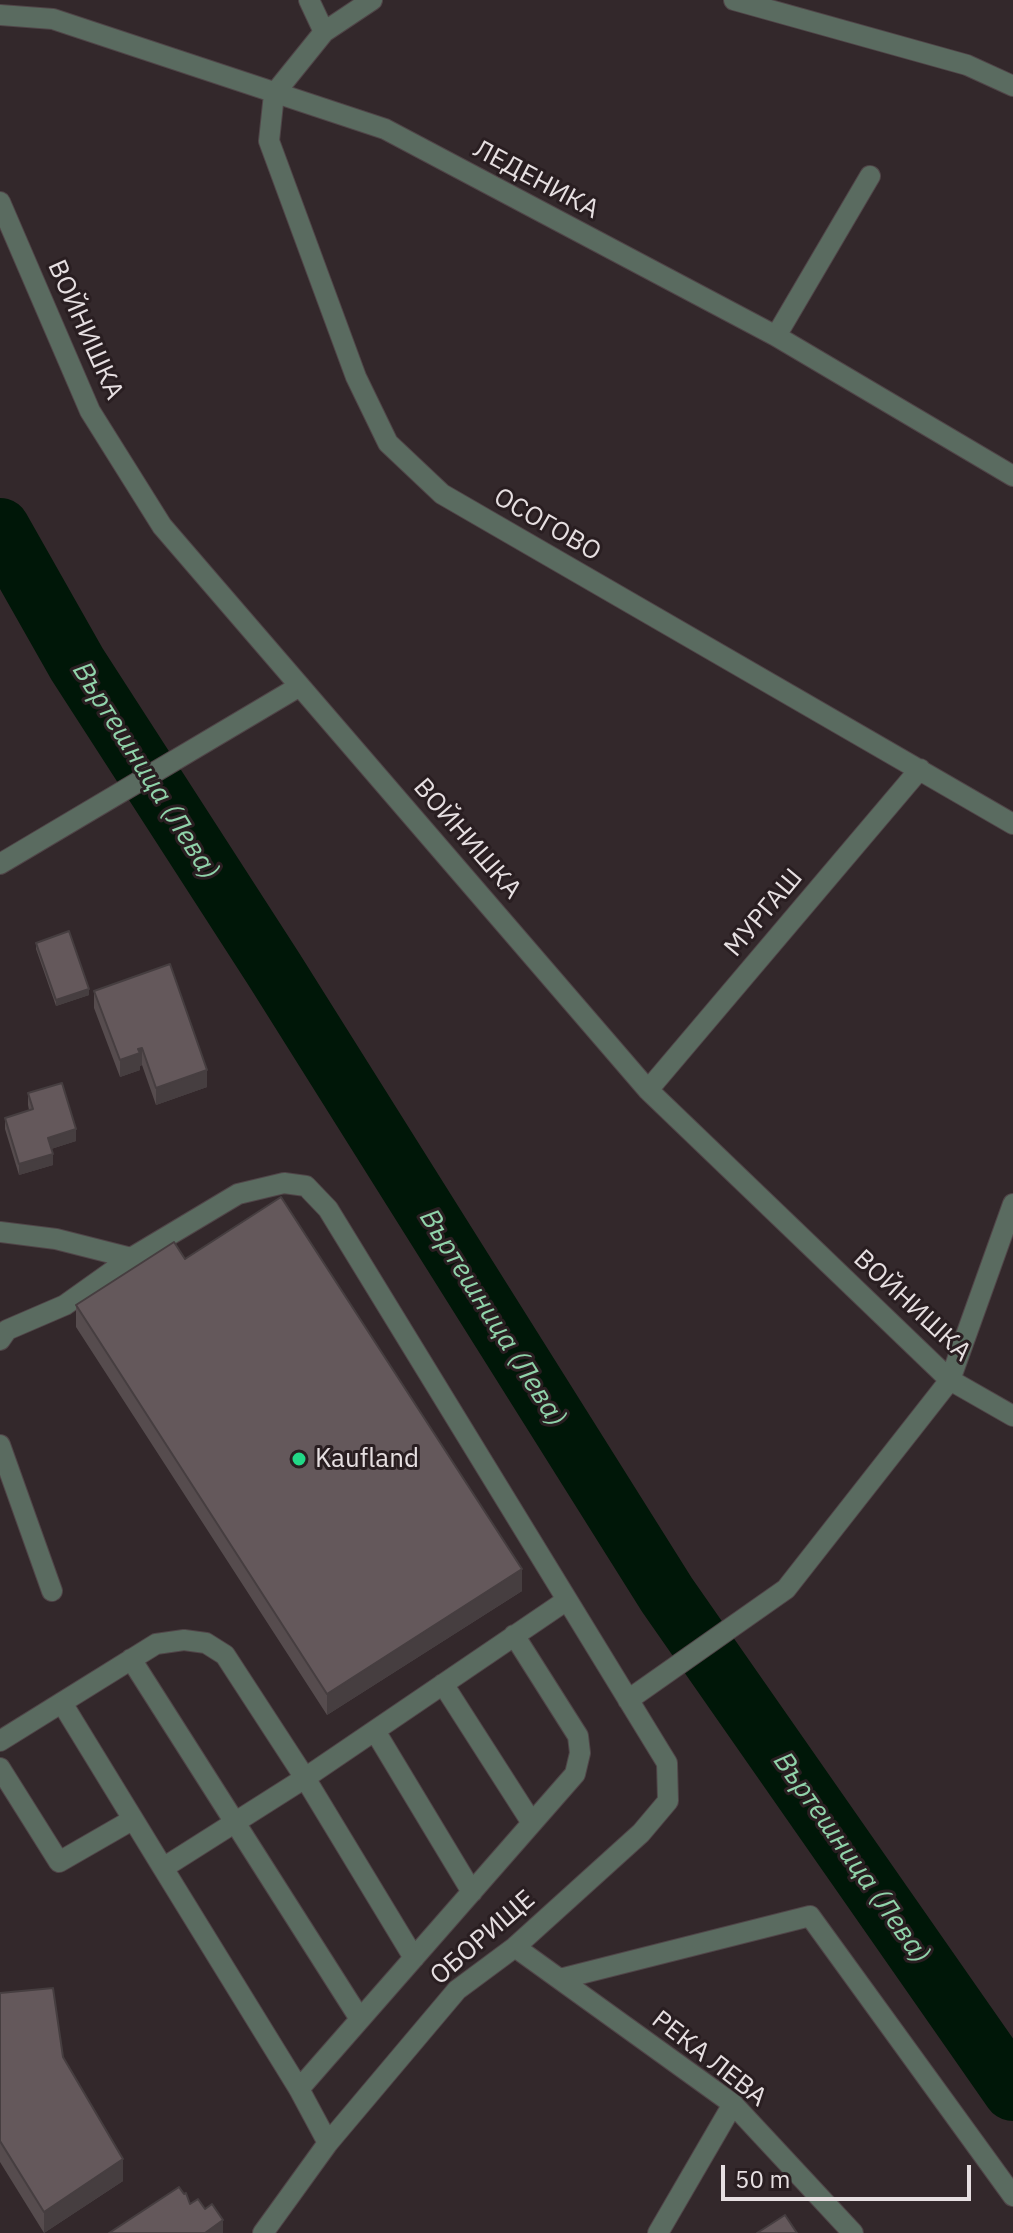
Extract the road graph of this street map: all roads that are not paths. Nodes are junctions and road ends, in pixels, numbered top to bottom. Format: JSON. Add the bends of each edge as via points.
{"nodes":[{"id":1,"x":309,"y":0,"type":"edge"},
{"id":2,"x":372,"y":0,"type":"edge"},
{"id":3,"x":734,"y":0,"type":"edge"},
{"id":4,"x":49,"y":9,"type":"edge"},
{"id":5,"x":0,"y":15,"type":"edge"},
{"id":6,"x":324,"y":32,"type":"junction"},
{"id":7,"x":1013,"y":86,"type":"edge"},
{"id":8,"x":274,"y":94,"type":"junction"},
{"id":9,"x":870,"y":176,"type":"dead end"},
{"id":10,"x":0,"y":202,"type":"edge"},
{"id":11,"x":776,"y":336,"type":"junction"},
{"id":12,"x":1013,"y":476,"type":"edge"},
{"id":13,"x":300,"y":686,"type":"junction"},
{"id":14,"x":920,"y":769,"type":"junction"},
{"id":15,"x":1013,"y":824,"type":"edge"},
{"id":16,"x":0,"y":864,"type":"edge"},
{"id":17,"x":648,"y":1090,"type":"junction"},
{"id":18,"x":1013,"y":1204,"type":"edge"},
{"id":19,"x":0,"y":1232,"type":"edge"},
{"id":20,"x":131,"y":1258,"type":"junction"},
{"id":21,"x":0,"y":1340,"type":"edge"},
{"id":22,"x":950,"y":1380,"type":"junction"},
{"id":23,"x":1013,"y":1416,"type":"edge"},
{"id":24,"x":0,"y":1445,"type":"edge"},
{"id":25,"x":52,"y":1591,"type":"dead end"},
{"id":26,"x":567,"y":1600,"type":"junction"},
{"id":27,"x":514,"y":1635,"type":"junction"},
{"id":28,"x":131,"y":1659,"type":"junction"},
{"id":29,"x":443,"y":1684,"type":"junction"},
{"id":30,"x":628,"y":1700,"type":"junction"},
{"id":31,"x":62,"y":1703,"type":"junction"},
{"id":32,"x":375,"y":1731,"type":"junction"},
{"id":33,"x":0,"y":1741,"type":"edge"},
{"id":34,"x":0,"y":1768,"type":"edge"},
{"id":35,"x":305,"y":1778,"type":"junction"},
{"id":36,"x":132,"y":1820,"type":"junction"},
{"id":37,"x":236,"y":1822,"type":"junction"},
{"id":38,"x":532,"y":1823,"type":"junction"},
{"id":39,"x":163,"y":1868,"type":"junction"},
{"id":40,"x":472,"y":1892,"type":"junction"},
{"id":41,"x":515,"y":1947,"type":"junction"},
{"id":42,"x":414,"y":1958,"type":"junction"},
{"id":43,"x":560,"y":1979,"type":"junction"},
{"id":44,"x":360,"y":2019,"type":"junction"},
{"id":45,"x":299,"y":2089,"type":"junction"},
{"id":46,"x":733,"y":2104,"type":"junction"},
{"id":47,"x":328,"y":2143,"type":"junction"},
{"id":48,"x":1013,"y":2196,"type":"edge"},
{"id":49,"x":263,"y":2233,"type":"edge"},
{"id":50,"x":658,"y":2233,"type":"edge"},
{"id":51,"x":853,"y":2233,"type":"edge"}],
"edges":[{"from":1,"to":6,"type":"street"},
{"from":2,"to":6,"type":"street"},
{"from":3,"to":7,"type":"street","via":[[967,65]]},
{"from":4,"to":5,"type":"street","name":"ЛЕДЕНИКА"},
{"from":4,"to":8,"type":"street","name":"ЛЕДЕНИКА"},
{"from":6,"to":8,"type":"street"},
{"from":8,"to":11,"type":"street","name":"ЛЕДЕНИКА","via":[[385,129]]},
{"from":8,"to":14,"type":"street","name":"ОСОГОВО","via":[[269,141],[356,377],[388,443],[442,494]]},
{"from":9,"to":11,"type":"street"},
{"from":10,"to":13,"type":"street","name":"ВОЙНИШКА","via":[[90,411],[162,526]]},
{"from":11,"to":12,"type":"street","name":"ЛЕДЕНИКА"},
{"from":13,"to":16,"type":"street"},
{"from":13,"to":17,"type":"street","name":"ВОЙНИШКА"},
{"from":14,"to":15,"type":"street","name":"ОСОГОВО"},
{"from":14,"to":17,"type":"street","name":"МУРГАШ"},
{"from":17,"to":22,"type":"street","name":"ВОЙНИШКА"},
{"from":18,"to":22,"type":"street"},
{"from":19,"to":20,"type":"street","via":[[56,1239]]},
{"from":20,"to":21,"type":"street","via":[[65,1305],[7,1330]]},
{"from":20,"to":26,"type":"street","via":[[238,1194],[284,1183],[306,1186],[328,1209]]},
{"from":22,"to":23,"type":"street","name":"ВОЙНИШКА"},
{"from":22,"to":30,"type":"street","via":[[786,1589]]},
{"from":24,"to":25,"type":"street"},
{"from":26,"to":27,"type":"street"},
{"from":26,"to":30,"type":"street"},
{"from":27,"to":29,"type":"street"},
{"from":27,"to":38,"type":"street","via":[[578,1736],[580,1753],[575,1774]]},
{"from":28,"to":31,"type":"street"},
{"from":28,"to":35,"type":"street","via":[[156,1644],[184,1640],[206,1643],[225,1655]]},
{"from":28,"to":37,"type":"street"},
{"from":29,"to":32,"type":"street"},
{"from":29,"to":38,"type":"street"},
{"from":30,"to":41,"type":"street","name":"ОБОРИЩЕ","via":[[667,1763],[668,1801],[641,1833]]},
{"from":31,"to":33,"type":"street"},
{"from":31,"to":36,"type":"street"},
{"from":32,"to":35,"type":"street"},
{"from":32,"to":40,"type":"street"},
{"from":34,"to":36,"type":"street","via":[[59,1862]]},
{"from":35,"to":37,"type":"street"},
{"from":35,"to":42,"type":"street"},
{"from":36,"to":39,"type":"street"},
{"from":37,"to":39,"type":"street"},
{"from":37,"to":44,"type":"street"},
{"from":38,"to":40,"type":"street"},
{"from":39,"to":45,"type":"street"},
{"from":40,"to":42,"type":"street"},
{"from":41,"to":43,"type":"street","name":"РЕКА ЛЕВА"},
{"from":41,"to":47,"type":"street","name":"ОБОРИЩЕ","via":[[457,1990]]},
{"from":42,"to":44,"type":"street"},
{"from":43,"to":46,"type":"street","name":"РЕКА ЛЕВА"},
{"from":43,"to":48,"type":"street","via":[[810,1916]]},
{"from":44,"to":45,"type":"street"},
{"from":45,"to":47,"type":"street"},
{"from":46,"to":50,"type":"street"},
{"from":46,"to":51,"type":"street","name":"РЕКА ЛЕВА"},
{"from":47,"to":49,"type":"street","name":"ОБОРИЩЕ"}]}
